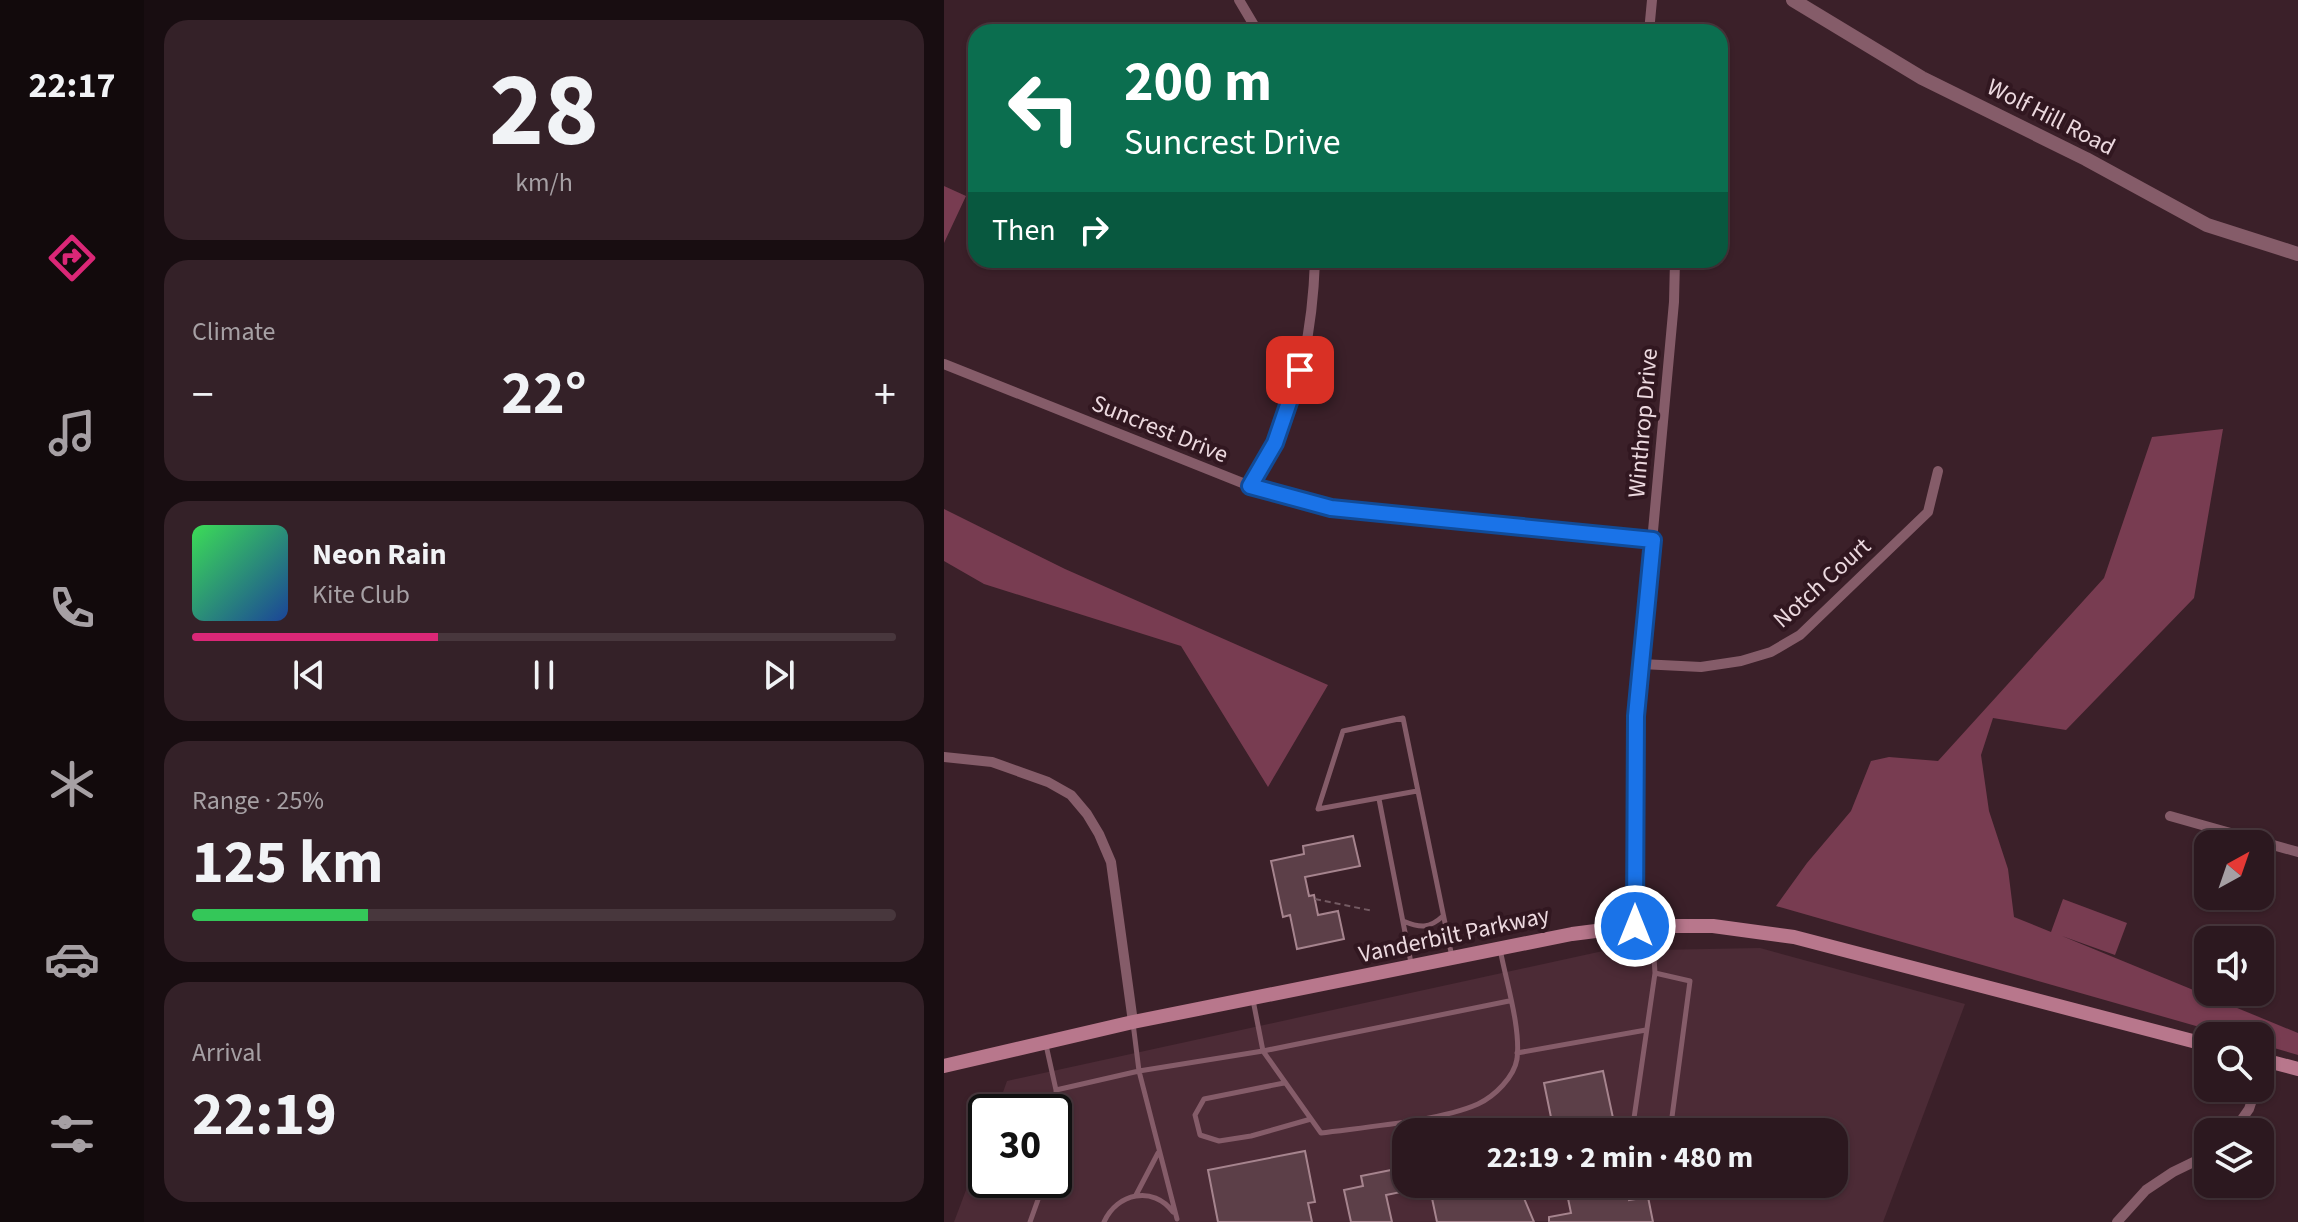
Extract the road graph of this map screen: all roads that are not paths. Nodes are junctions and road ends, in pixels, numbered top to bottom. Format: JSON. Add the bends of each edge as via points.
{"nodes":[{"id":1,"x":1239,"y":0,"type":"edge"},
{"id":2,"x":1652,"y":0,"type":"edge"},
{"id":3,"x":1793,"y":0,"type":"edge"},
{"id":4,"x":1253,"y":24,"type":"edge"},
{"id":5,"x":1650,"y":24,"type":"edge"},
{"id":6,"x":2298,"y":254,"type":"edge"},
{"id":7,"x":1315,"y":268,"type":"edge"},
{"id":8,"x":1675,"y":268,"type":"edge"},
{"id":9,"x":944,"y":364,"type":"edge"},
{"id":10,"x":1938,"y":471,"type":"dead end"},
{"id":11,"x":1250,"y":486,"type":"junction"},
{"id":12,"x":1653,"y":540,"type":"junction"},
{"id":13,"x":1641,"y":664,"type":"junction"},
{"id":14,"x":944,"y":757,"type":"edge"},
{"id":15,"x":1417,"y":791,"type":"junction"},
{"id":16,"x":1379,"y":799,"type":"junction"},
{"id":17,"x":2170,"y":816,"type":"dead end"},
{"id":18,"x":2298,"y":852,"type":"edge"},
{"id":19,"x":1443,"y":915,"type":"junction"},
{"id":20,"x":1403,"y":921,"type":"junction"},
{"id":21,"x":1635,"y":926,"type":"junction"},
{"id":22,"x":1652,"y":926,"type":"junction"},
{"id":23,"x":1499,"y":949,"type":"junction"},
{"id":24,"x":1452,"y":958,"type":"junction"},
{"id":25,"x":1412,"y":966,"type":"junction"},
{"id":26,"x":1655,"y":973,"type":"junction"},
{"id":27,"x":1252,"y":999,"type":"junction"},
{"id":28,"x":1509,"y":1001,"type":"junction"},
{"id":29,"x":1133,"y":1022,"type":"junction"},
{"id":30,"x":1646,"y":1030,"type":"junction"},
{"id":31,"x":2194,"y":1041,"type":"edge"},
{"id":32,"x":1045,"y":1044,"type":"junction"},
{"id":33,"x":1263,"y":1051,"type":"junction"},
{"id":34,"x":1517,"y":1053,"type":"junction"},
{"id":35,"x":2274,"y":1062,"type":"edge"},
{"id":36,"x":944,"y":1066,"type":"edge"},
{"id":37,"x":2298,"y":1069,"type":"edge"},
{"id":38,"x":1139,"y":1071,"type":"junction"},
{"id":39,"x":1284,"y":1083,"type":"junction"},
{"id":40,"x":1056,"y":1090,"type":"junction"},
{"id":41,"x":1056,"y":1094,"type":"edge"},
{"id":42,"x":1634,"y":1118,"type":"edge"},
{"id":43,"x":1672,"y":1118,"type":"edge"},
{"id":44,"x":1311,"y":1119,"type":"junction"},
{"id":45,"x":1158,"y":1152,"type":"junction"},
{"id":46,"x":2194,"y":1162,"type":"edge"},
{"id":47,"x":1136,"y":1195,"type":"junction"},
{"id":48,"x":1039,"y":1198,"type":"edge"},
{"id":49,"x":1177,"y":1220,"type":"edge"},
{"id":50,"x":1030,"y":1222,"type":"edge"},
{"id":51,"x":1103,"y":1222,"type":"edge"},
{"id":52,"x":2117,"y":1222,"type":"edge"}],
"edges":[{"from":1,"to":4,"type":"street"},
{"from":2,"to":5,"type":"street"},
{"from":3,"to":6,"type":"street","name":"Wolf Hill Road","via":[[1922,78],[2207,225]]},
{"from":7,"to":11,"type":"street","via":[[1312,309],[1294,394],[1275,443]]},
{"from":8,"to":12,"type":"street","name":"Winthrop Drive"},
{"from":9,"to":11,"type":"street","name":"Suncrest Drive"},
{"from":10,"to":13,"type":"street","name":"Notch Court","via":[[1928,512],[1800,635],[1741,661],[1701,667]]},
{"from":11,"to":12,"type":"street","name":"Suncrest Drive","via":[[1331,508]]},
{"from":12,"to":13,"type":"street","name":"Winthrop Drive"},
{"from":13,"to":21,"type":"street","name":"Winthrop Drive"},
{"from":14,"to":29,"type":"street","via":[[992,762],[1034,776],[1071,795],[1087,814],[1111,862]]},
{"from":15,"to":16,"type":"lane"},
{"from":15,"to":16,"type":"lane","via":[[1403,718],[1343,731],[1318,809]]},
{"from":15,"to":19,"type":"lane"},
{"from":16,"to":20,"type":"lane"},
{"from":17,"to":18,"type":"street"},
{"from":19,"to":20,"type":"lane","via":[[1426,927]]},
{"from":19,"to":24,"type":"lane"},
{"from":20,"to":25,"type":"lane"},
{"from":21,"to":22,"type":"main road","name":"Vanderbilt Parkway"},
{"from":21,"to":23,"type":"main road","name":"Vanderbilt Parkway"},
{"from":22,"to":26,"type":"lane"},
{"from":22,"to":31,"type":"main road","name":"Vanderbilt Parkway","via":[[1713,926],[1794,937]]},
{"from":23,"to":24,"type":"main road","name":"Vanderbilt Parkway"},
{"from":23,"to":28,"type":"lane"},
{"from":24,"to":25,"type":"main road","name":"Vanderbilt Parkway"},
{"from":25,"to":27,"type":"main road","name":"Vanderbilt Parkway"},
{"from":26,"to":30,"type":"lane"},
{"from":26,"to":43,"type":"lane","via":[[1690,981]]},
{"from":27,"to":29,"type":"main road","name":"Vanderbilt Parkway"},
{"from":27,"to":33,"type":"lane"},
{"from":28,"to":33,"type":"lane"},
{"from":28,"to":34,"type":"lane"},
{"from":29,"to":32,"type":"main road","name":"Vanderbilt Parkway"},
{"from":29,"to":38,"type":"lane"},
{"from":30,"to":34,"type":"lane"},
{"from":30,"to":42,"type":"lane"},
{"from":32,"to":36,"type":"main road","name":"Vanderbilt Parkway"},
{"from":32,"to":40,"type":"lane"},
{"from":33,"to":38,"type":"lane"},
{"from":33,"to":39,"type":"lane"},
{"from":34,"to":44,"type":"lane","via":[[1514,1072],[1480,1104],[1321,1133]]},
{"from":35,"to":37,"type":"main road"},
{"from":38,"to":40,"type":"lane"},
{"from":38,"to":45,"type":"lane"},
{"from":39,"to":44,"type":"lane"},
{"from":39,"to":44,"type":"lane","via":[[1204,1099],[1195,1115],[1200,1135],[1219,1141]]},
{"from":40,"to":41,"type":"lane"},
{"from":45,"to":47,"type":"lane"},
{"from":45,"to":49,"type":"lane"},
{"from":46,"to":52,"type":"street","via":[[2146,1190]]},
{"from":47,"to":49,"type":"lane","via":[[1160,1200]]},
{"from":47,"to":51,"type":"lane","via":[[1116,1204]]},
{"from":48,"to":50,"type":"lane"}]}
